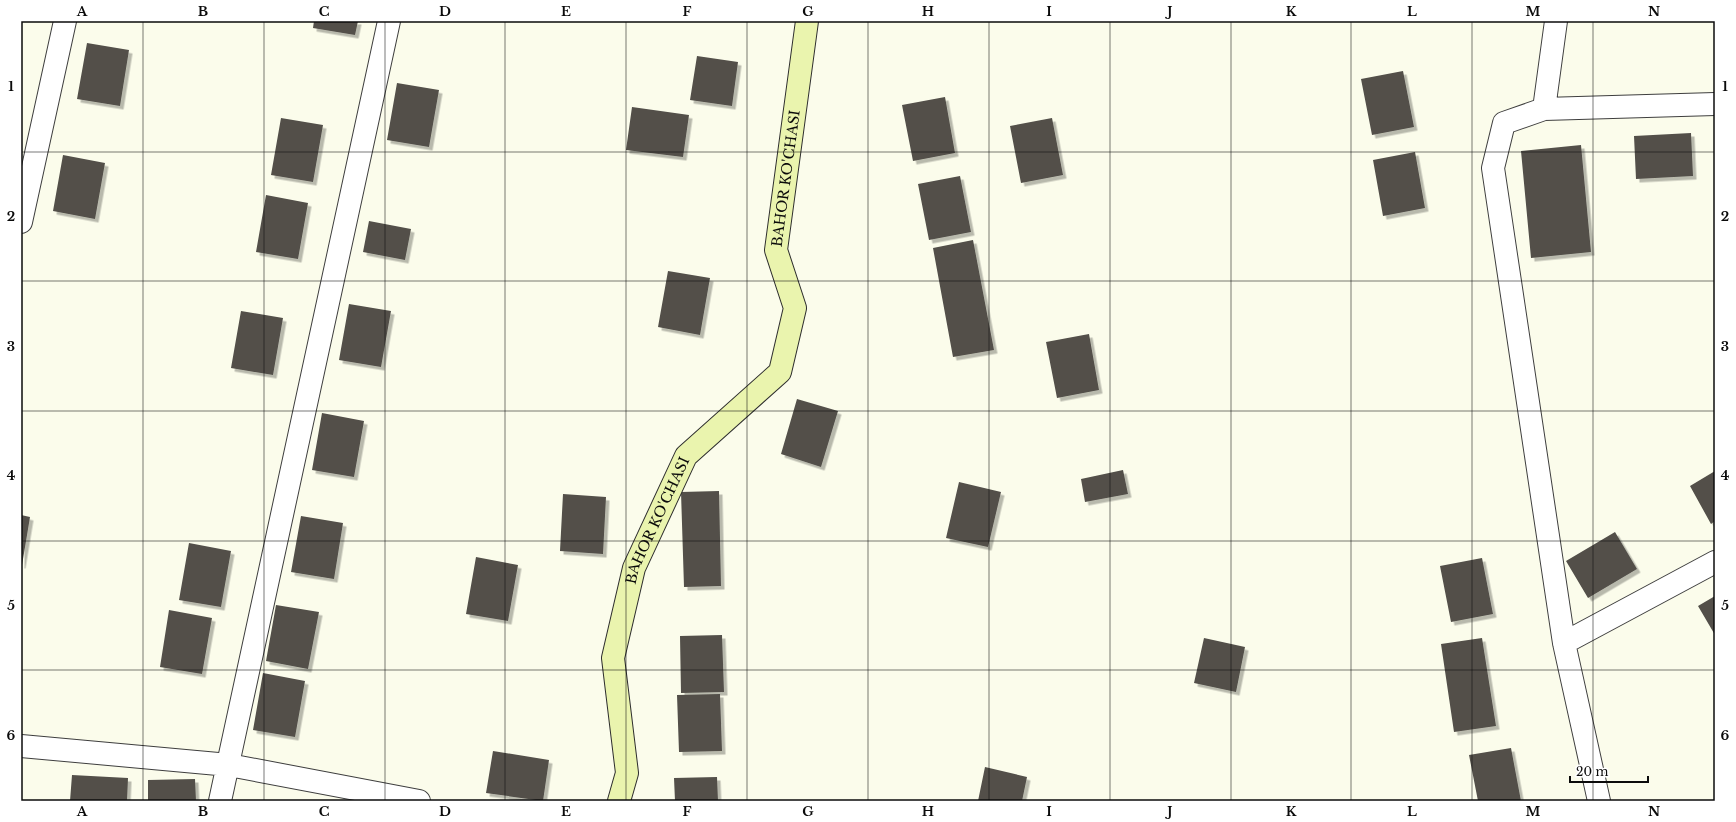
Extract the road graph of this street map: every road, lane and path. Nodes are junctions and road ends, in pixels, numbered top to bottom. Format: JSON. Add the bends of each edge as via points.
{"nodes":[{"id":1,"x":65,"y":21,"type":"edge"},
{"id":2,"x":388,"y":21,"type":"edge"},
{"id":3,"x":807,"y":21,"type":"edge"},
{"id":4,"x":1556,"y":21,"type":"edge"},
{"id":5,"x":1715,"y":104,"type":"edge"},
{"id":6,"x":1544,"y":109,"type":"junction"},
{"id":7,"x":21,"y":222,"type":"edge"},
{"id":8,"x":1715,"y":562,"type":"edge"},
{"id":9,"x":1564,"y":642,"type":"junction"},
{"id":10,"x":21,"y":746,"type":"edge"},
{"id":11,"x":229,"y":765,"type":"junction"},
{"id":12,"x":220,"y":801,"type":"edge"},
{"id":13,"x":419,"y":801,"type":"edge"},
{"id":14,"x":620,"y":801,"type":"edge"},
{"id":15,"x":1599,"y":801,"type":"edge"}],
"edges":[{"from":1,"to":7,"type":"street"},
{"from":2,"to":11,"type":"street"},
{"from":3,"to":14,"type":"street","name":"BAHOR KO'CHASI","via":[[776,250],[795,308],[780,372],[686,456],[634,568],[613,658],[627,773]]},
{"from":4,"to":6,"type":"street"},
{"from":5,"to":6,"type":"street"},
{"from":6,"to":9,"type":"street","via":[[1504,123],[1493,168]]},
{"from":8,"to":9,"type":"street"},
{"from":9,"to":15,"type":"street"},
{"from":10,"to":11,"type":"street"},
{"from":11,"to":12,"type":"street"},
{"from":11,"to":13,"type":"street"}]}
